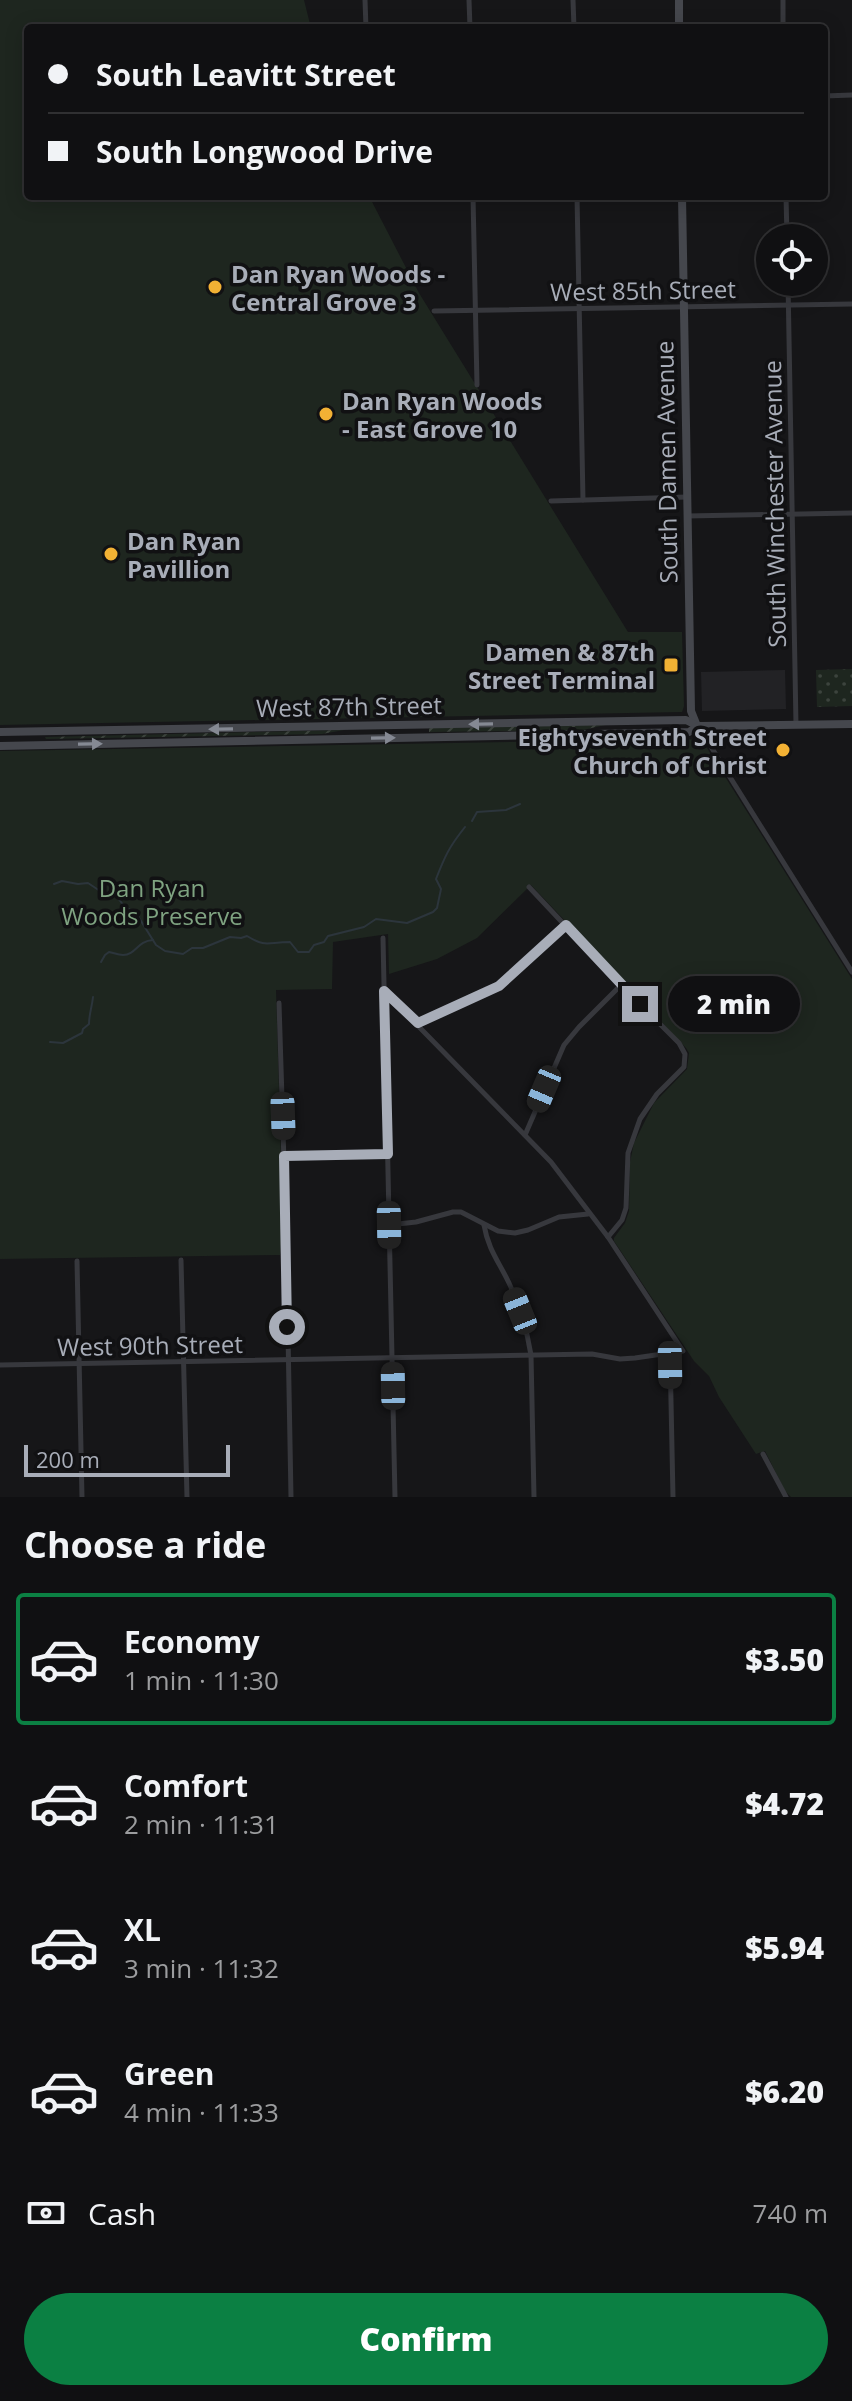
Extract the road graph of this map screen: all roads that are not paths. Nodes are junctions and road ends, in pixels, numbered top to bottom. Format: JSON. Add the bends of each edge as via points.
{"nodes":[{"id":1,"x":365,"y":0,"type":"edge"},
{"id":2,"x":469,"y":0,"type":"edge"},
{"id":3,"x":573,"y":0,"type":"edge"},
{"id":4,"x":679,"y":0,"type":"edge"},
{"id":5,"x":783,"y":0,"type":"edge"},
{"id":6,"x":366,"y":24,"type":"edge"},
{"id":7,"x":470,"y":24,"type":"edge"},
{"id":8,"x":574,"y":24,"type":"edge"},
{"id":9,"x":679,"y":24,"type":"edge"},
{"id":10,"x":783,"y":24,"type":"edge"},
{"id":11,"x":852,"y":95,"type":"edge"},
{"id":12,"x":828,"y":96,"type":"edge"},
{"id":13,"x":473,"y":200,"type":"edge"},
{"id":14,"x":577,"y":200,"type":"edge"},
{"id":15,"x":682,"y":200,"type":"edge"},
{"id":16,"x":786,"y":200,"type":"edge"},
{"id":17,"x":787,"y":224,"type":"edge"},
{"id":18,"x":788,"y":296,"type":"edge"},
{"id":19,"x":852,"y":304,"type":"edge"},
{"id":20,"x":788,"y":305,"type":"junction"},
{"id":21,"x":684,"y":307,"type":"junction"},
{"id":22,"x":579,"y":309,"type":"junction"},
{"id":23,"x":434,"y":311,"type":"dead end"},
{"id":24,"x":475,"y":311,"type":"junction"},
{"id":25,"x":477,"y":385,"type":"dead end"},
{"id":26,"x":687,"y":497,"type":"junction"},
{"id":27,"x":583,"y":500,"type":"junction"},
{"id":28,"x":551,"y":501,"type":"dead end"},
{"id":29,"x":852,"y":513,"type":"edge"},
{"id":30,"x":792,"y":514,"type":"junction"},
{"id":31,"x":687,"y":516,"type":"junction"},
{"id":32,"x":852,"y":724,"type":"edge"},
{"id":33,"x":796,"y":725,"type":"junction"},
{"id":34,"x":698,"y":726,"type":"junction"},
{"id":35,"x":852,"y":731,"type":"edge"},
{"id":36,"x":0,"y":732,"type":"edge"},
{"id":37,"x":0,"y":746,"type":"edge"},
{"id":38,"x":529,"y":887,"type":"dead end"},
{"id":39,"x":566,"y":925,"type":"junction"},
{"id":40,"x":383,"y":938,"type":"dead end"},
{"id":41,"x":852,"y":972,"type":"edge"},
{"id":42,"x":621,"y":985,"type":"junction"},
{"id":43,"x":384,"y":991,"type":"junction"},
{"id":44,"x":279,"y":1003,"type":"dead end"},
{"id":45,"x":418,"y":1023,"type":"junction"},
{"id":46,"x":525,"y":1135,"type":"junction"},
{"id":47,"x":388,"y":1154,"type":"junction"},
{"id":48,"x":284,"y":1156,"type":"junction"},
{"id":49,"x":589,"y":1214,"type":"junction"},
{"id":50,"x":389,"y":1225,"type":"junction"},
{"id":51,"x":484,"y":1225,"type":"junction"},
{"id":52,"x":608,"y":1237,"type":"junction"},
{"id":53,"x":181,"y":1260,"type":"dead end"},
{"id":54,"x":77,"y":1261,"type":"dead end"},
{"id":55,"x":670,"y":1353,"type":"junction"},
{"id":56,"x":531,"y":1355,"type":"junction"},
{"id":57,"x":392,"y":1358,"type":"junction"},
{"id":58,"x":287,"y":1361,"type":"junction"},
{"id":59,"x":184,"y":1363,"type":"junction"},
{"id":60,"x":79,"y":1364,"type":"junction"},
{"id":61,"x":0,"y":1365,"type":"edge"},
{"id":62,"x":763,"y":1454,"type":"dead end"},
{"id":63,"x":82,"y":1497,"type":"edge"},
{"id":64,"x":187,"y":1497,"type":"edge"},
{"id":65,"x":291,"y":1497,"type":"edge"},
{"id":66,"x":395,"y":1497,"type":"edge"},
{"id":67,"x":534,"y":1497,"type":"edge"},
{"id":68,"x":673,"y":1497,"type":"edge"},
{"id":69,"x":786,"y":1497,"type":"edge"}],
"edges":[{"from":1,"to":6,"type":"street"},
{"from":2,"to":7,"type":"street"},
{"from":3,"to":8,"type":"street"},
{"from":4,"to":9,"type":"main road"},
{"from":5,"to":10,"type":"street"},
{"from":11,"to":12,"type":"street"},
{"from":13,"to":24,"type":"street"},
{"from":14,"to":22,"type":"street"},
{"from":15,"to":21,"type":"main road","name":"South Damen Avenue"},
{"from":16,"to":17,"type":"street"},
{"from":18,"to":20,"type":"street","name":"South Winchester Avenue"},
{"from":19,"to":20,"type":"street","name":"West 85th Street"},
{"from":20,"to":21,"type":"street","name":"West 85th Street"},
{"from":20,"to":30,"type":"street","name":"South Winchester Avenue"},
{"from":21,"to":22,"type":"street","name":"West 85th Street"},
{"from":21,"to":26,"type":"main road","name":"South Damen Avenue"},
{"from":22,"to":24,"type":"street","name":"West 85th Street"},
{"from":22,"to":27,"type":"street"},
{"from":23,"to":24,"type":"street","name":"West 85th Street"},
{"from":24,"to":25,"type":"street"},
{"from":26,"to":27,"type":"street"},
{"from":26,"to":31,"type":"main road","name":"South Damen Avenue"},
{"from":27,"to":28,"type":"street"},
{"from":29,"to":30,"type":"street"},
{"from":30,"to":31,"type":"street"},
{"from":30,"to":33,"type":"street","name":"South Winchester Avenue"},
{"from":31,"to":34,"type":"main road","name":"South Damen Avenue","via":[[691,711]]},
{"from":32,"to":33,"type":"main road","name":"West 87th Street"},
{"from":32,"to":35,"type":"street"},
{"from":33,"to":34,"type":"main road","name":"West 87th Street"},
{"from":34,"to":36,"type":"main road","name":"West 87th Street","one_way":true,"via":[[686,720]]},
{"from":37,"to":34,"type":"main road","name":"West 87th Street","one_way":true,"via":[[689,732]]},
{"from":34,"to":41,"type":"street"},
{"from":38,"to":39,"type":"street"},
{"from":39,"to":42,"type":"street"},
{"from":39,"to":45,"type":"street","via":[[499,986]]},
{"from":40,"to":43,"type":"street"},
{"from":42,"to":46,"type":"street","via":[[564,1045]]},
{"from":42,"to":52,"type":"street","via":[[685,1054],[684,1067],[640,1119],[628,1153],[626,1208]]},
{"from":43,"to":45,"type":"street"},
{"from":43,"to":47,"type":"street"},
{"from":44,"to":48,"type":"street"},
{"from":45,"to":46,"type":"street"},
{"from":46,"to":49,"type":"street"},
{"from":47,"to":48,"type":"street"},
{"from":47,"to":50,"type":"street"},
{"from":48,"to":58,"type":"street"},
{"from":49,"to":51,"type":"street","via":[[559,1217],[515,1233]]},
{"from":49,"to":52,"type":"street"},
{"from":50,"to":51,"type":"street","via":[[453,1212]]},
{"from":50,"to":57,"type":"street"},
{"from":51,"to":56,"type":"street","via":[[490,1250],[520,1311]]},
{"from":52,"to":55,"type":"street","name":"West 90th Street","via":[[683,1351]]},
{"from":53,"to":59,"type":"street"},
{"from":54,"to":60,"type":"street"},
{"from":55,"to":56,"type":"street","name":"West 90th Street","via":[[620,1359]]},
{"from":55,"to":68,"type":"street"},
{"from":56,"to":57,"type":"street","name":"West 90th Street"},
{"from":56,"to":67,"type":"street"},
{"from":57,"to":58,"type":"street","name":"West 90th Street"},
{"from":57,"to":66,"type":"street"},
{"from":58,"to":59,"type":"street","name":"West 90th Street"},
{"from":58,"to":65,"type":"street"},
{"from":59,"to":60,"type":"street","name":"West 90th Street"},
{"from":59,"to":64,"type":"street"},
{"from":60,"to":61,"type":"street","name":"West 90th Street"},
{"from":60,"to":63,"type":"street"},
{"from":62,"to":69,"type":"street"}]}
